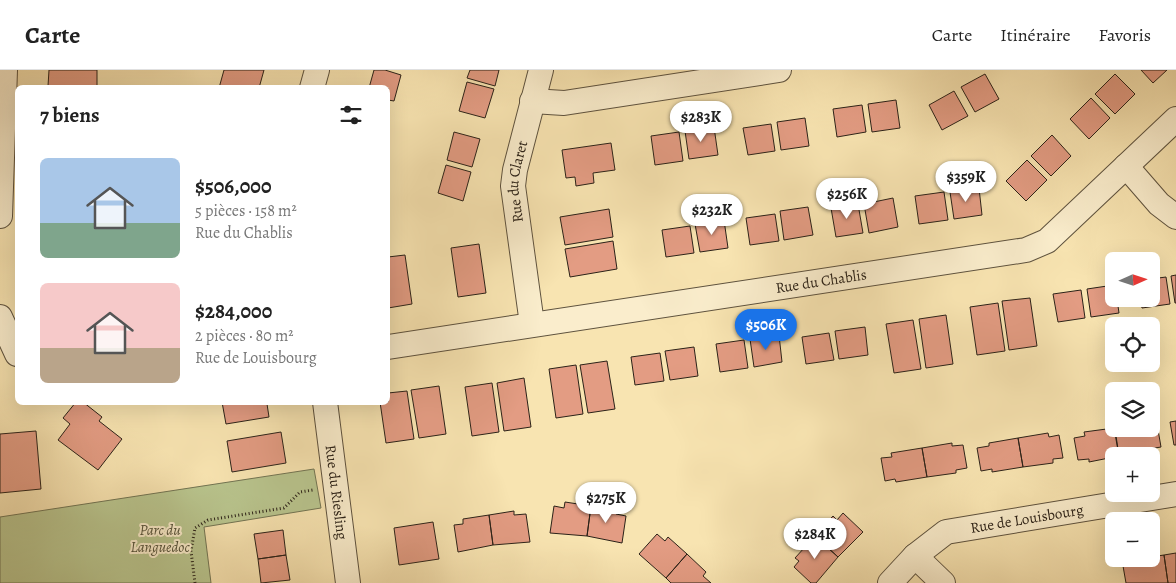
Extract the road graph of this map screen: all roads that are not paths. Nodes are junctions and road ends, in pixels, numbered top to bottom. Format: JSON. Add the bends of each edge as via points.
{"nodes":[{"id":1,"x":5,"y":70,"type":"edge"},
{"id":2,"x":316,"y":70,"type":"edge"},
{"id":3,"x":541,"y":70,"type":"edge"},
{"id":4,"x":779,"y":70,"type":"edge"},
{"id":5,"x":313,"y":85,"type":"edge"},
{"id":6,"x":532,"y":101,"type":"junction"},
{"id":7,"x":1176,"y":119,"type":"edge"},
{"id":8,"x":1126,"y":166,"type":"junction"},
{"id":9,"x":0,"y":216,"type":"edge"},
{"id":10,"x":1176,"y":217,"type":"edge"},
{"id":11,"x":0,"y":317,"type":"edge"},
{"id":12,"x":532,"y":324,"type":"junction"},
{"id":13,"x":390,"y":347,"type":"edge"},
{"id":14,"x":15,"y":350,"type":"edge"},
{"id":15,"x":325,"y":405,"type":"edge"},
{"id":16,"x":1176,"y":494,"type":"edge"},
{"id":17,"x":916,"y":556,"type":"junction"},
{"id":18,"x":348,"y":583,"type":"edge"},
{"id":19,"x":890,"y":583,"type":"edge"},
{"id":20,"x":943,"y":583,"type":"edge"}],
"edges":[{"from":1,"to":9,"type":"street"},
{"from":2,"to":5,"type":"street"},
{"from":3,"to":6,"type":"street","name":"Rue du Claret"},
{"from":4,"to":6,"type":"street","via":[[564,103]]},
{"from":6,"to":12,"type":"street","name":"Rue du Claret","via":[[513,186]]},
{"from":7,"to":8,"type":"street","name":"Rue du Chablis"},
{"from":8,"to":10,"type":"street","via":[[1159,204]]},
{"from":8,"to":12,"type":"street","name":"Rue du Chablis","via":[[1047,241],[1026,250]]},
{"from":11,"to":14,"type":"street"},
{"from":12,"to":13,"type":"street","name":"Rue du Chablis"},
{"from":15,"to":18,"type":"street","name":"Rue du Riesling"},
{"from":16,"to":17,"type":"street","name":"Rue de Louisbourg","via":[[946,532]]},
{"from":17,"to":19,"type":"street","name":"Rue de Louisbourg"},
{"from":17,"to":20,"type":"street"}]}
